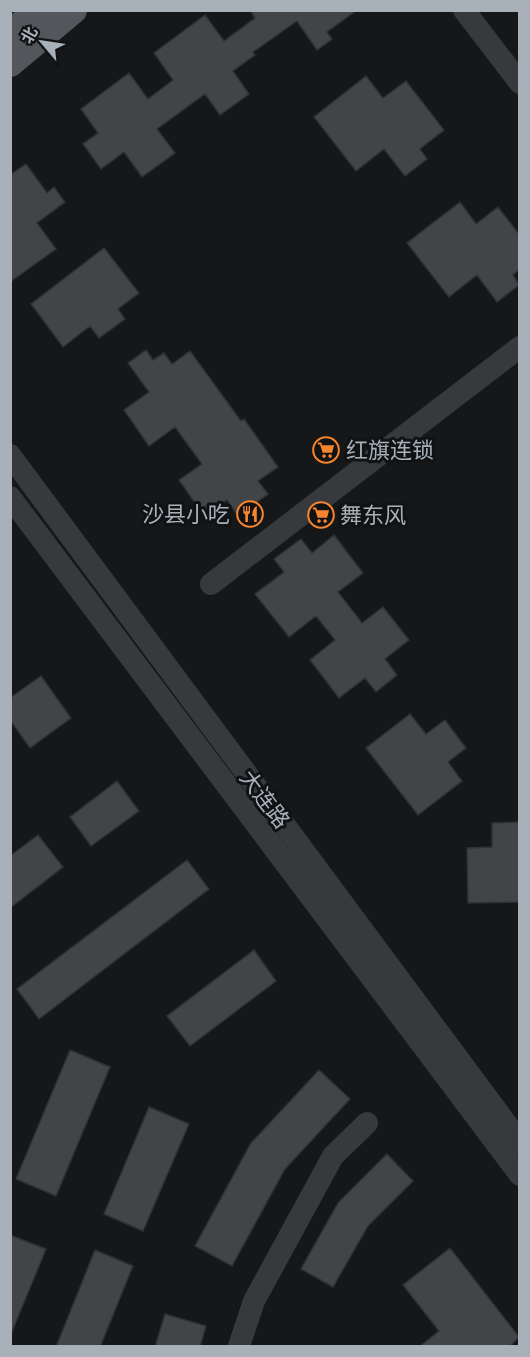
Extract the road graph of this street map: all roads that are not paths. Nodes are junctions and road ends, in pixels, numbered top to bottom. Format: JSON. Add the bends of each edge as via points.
{"nodes":[{"id":1,"x":39,"y":10,"type":"edge"},
{"id":2,"x":74,"y":10,"type":"edge"},
{"id":3,"x":464,"y":10,"type":"edge"},
{"id":4,"x":10,"y":34,"type":"edge"},
{"id":5,"x":10,"y":63,"type":"edge"},
{"id":6,"x":519,"y":83,"type":"edge"},
{"id":7,"x":519,"y":347,"type":"edge"},
{"id":8,"x":10,"y":455,"type":"edge"},
{"id":9,"x":10,"y":497,"type":"edge"},
{"id":10,"x":211,"y":584,"type":"dead end"},
{"id":11,"x":367,"y":1123,"type":"dead end"},
{"id":12,"x":519,"y":1142,"type":"edge"},
{"id":13,"x":519,"y":1175,"type":"edge"},
{"id":14,"x":239,"y":1347,"type":"edge"}],
"edges":[{"from":1,"to":4,"type":"main road"},
{"from":2,"to":5,"type":"main road"},
{"from":3,"to":6,"type":"street"},
{"from":7,"to":10,"type":"street"},
{"from":8,"to":12,"type":"street","name":"大连路"},
{"from":9,"to":13,"type":"street","name":"大连路"},
{"from":11,"to":14,"type":"street","via":[[333,1156],[254,1301]]}]}
